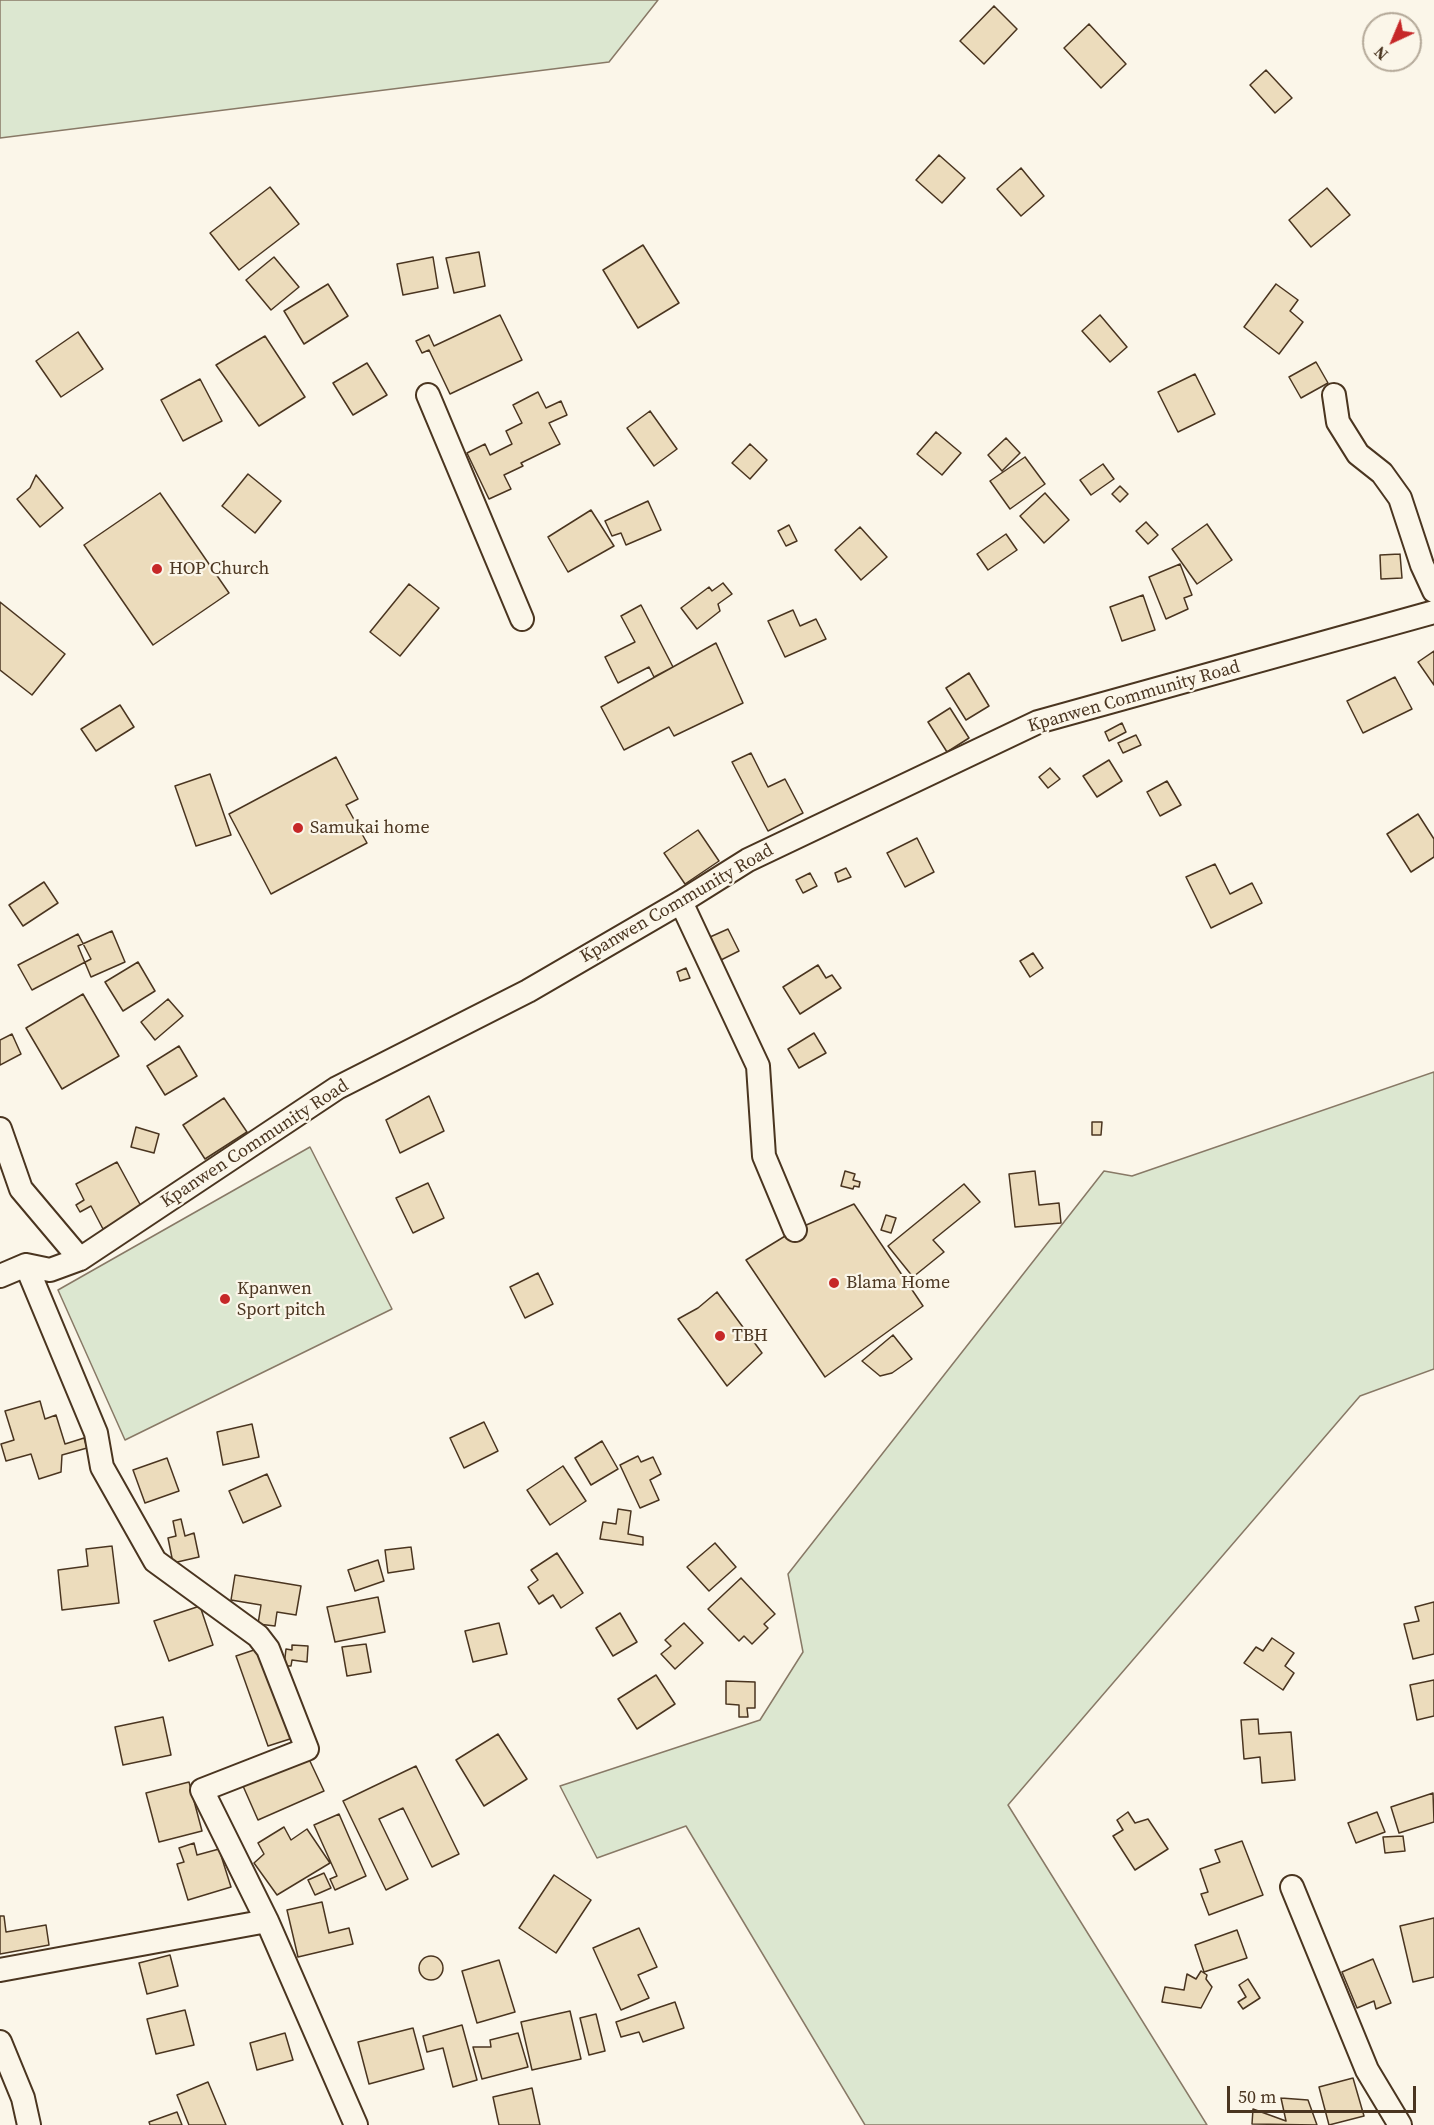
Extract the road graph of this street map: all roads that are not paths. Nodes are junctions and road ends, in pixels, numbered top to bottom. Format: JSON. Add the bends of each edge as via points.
{"nodes":[{"id":1,"x":428,"y":395,"type":"dead end"},
{"id":2,"x":1334,"y":395,"type":"dead end"},
{"id":3,"x":1434,"y":591,"type":"edge"},
{"id":4,"x":1434,"y":612,"type":"edge"},
{"id":5,"x":522,"y":619,"type":"dead end"},
{"id":6,"x":681,"y":902,"type":"junction"},
{"id":7,"x":0,"y":1129,"type":"edge"},
{"id":8,"x":795,"y":1230,"type":"dead end"},
{"id":9,"x":80,"y":1259,"type":"junction"},
{"id":10,"x":26,"y":1265,"type":"junction"},
{"id":11,"x":0,"y":1276,"type":"edge"},
{"id":12,"x":1292,"y":1887,"type":"dead end"},
{"id":13,"x":267,"y":1921,"type":"junction"},
{"id":14,"x":0,"y":1970,"type":"edge"},
{"id":15,"x":0,"y":2042,"type":"edge"},
{"id":16,"x":29,"y":2125,"type":"edge"},
{"id":17,"x":356,"y":2125,"type":"edge"},
{"id":18,"x":1400,"y":2125,"type":"edge"}],
"edges":[{"from":1,"to":5,"type":"street"},
{"from":2,"to":3,"type":"street","via":[[1338,422],[1358,454],[1382,474],[1400,498]]},
{"from":4,"to":6,"type":"street","name":"Kpanwen Community Road","via":[[1038,722],[748,860]]},
{"from":6,"to":8,"type":"street","via":[[758,1066],[764,1156]]},
{"from":6,"to":9,"type":"street","name":"Kpanwen Community Road","via":[[528,992],[337,1088]]},
{"from":7,"to":9,"type":"street","via":[[21,1189]]},
{"from":9,"to":10,"type":"street","name":"Kpanwen Community Road","via":[[50,1270]]},
{"from":10,"to":11,"type":"street","name":"Kpanwen Community Road"},
{"from":10,"to":13,"type":"street","via":[[96,1433],[102,1467],[155,1561],[258,1636],[268,1649],[307,1749],[202,1790]]},
{"from":12,"to":18,"type":"street","via":[[1367,2070]]},
{"from":13,"to":14,"type":"street"},
{"from":13,"to":17,"type":"street"},
{"from":15,"to":16,"type":"street","via":[[23,2098]]}]}
